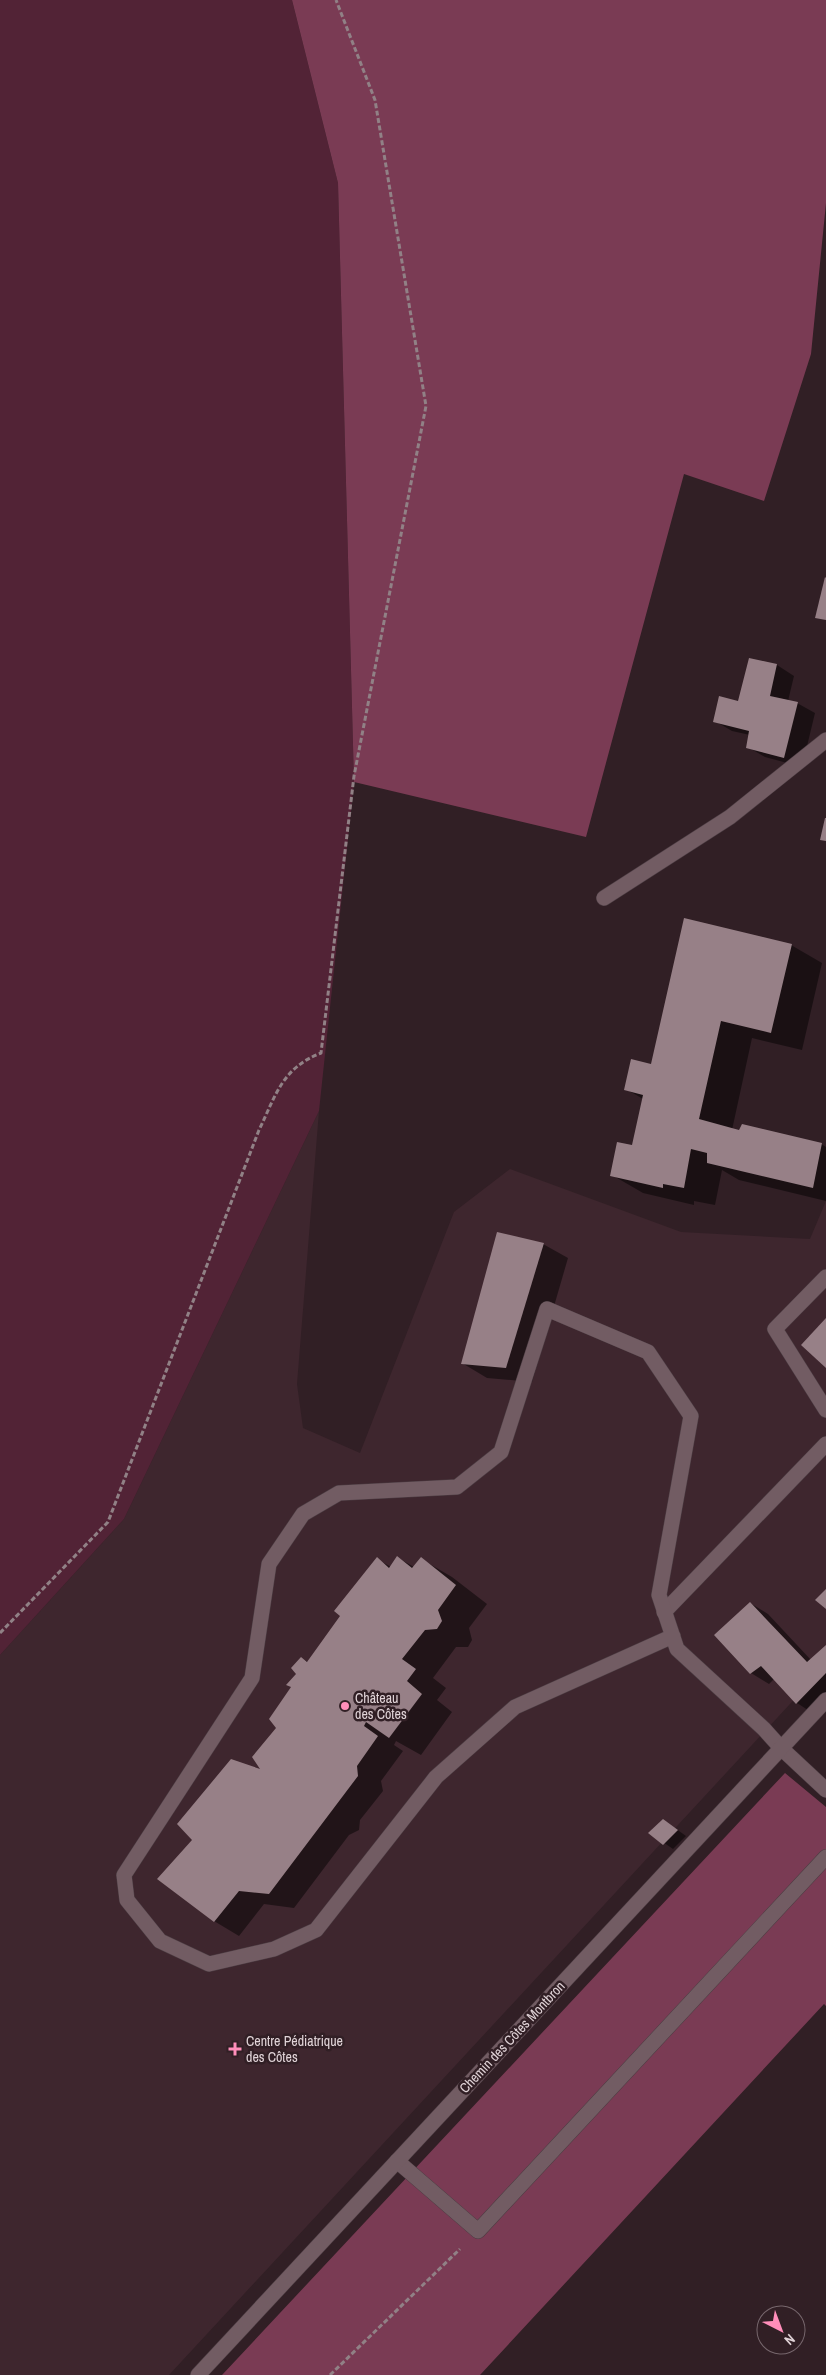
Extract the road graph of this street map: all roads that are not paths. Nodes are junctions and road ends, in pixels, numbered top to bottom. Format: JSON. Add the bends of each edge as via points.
{"nodes":[{"id":1,"x":826,"y":740,"type":"edge"},
{"id":2,"x":604,"y":898,"type":"dead end"},
{"id":3,"x":826,"y":1277,"type":"edge"},
{"id":4,"x":826,"y":1410,"type":"edge"},
{"id":5,"x":826,"y":1444,"type":"edge"},
{"id":6,"x":664,"y":1612,"type":"junction"},
{"id":7,"x":673,"y":1636,"type":"junction"},
{"id":8,"x":826,"y":1700,"type":"edge"},
{"id":9,"x":781,"y":1748,"type":"junction"},
{"id":10,"x":826,"y":1790,"type":"edge"},
{"id":11,"x":826,"y":1857,"type":"edge"},
{"id":12,"x":397,"y":2161,"type":"junction"},
{"id":13,"x":198,"y":2375,"type":"edge"}],
"edges":[{"from":1,"to":2,"type":"street","via":[[730,817]]},
{"from":3,"to":4,"type":"street","via":[[775,1329]]},
{"from":5,"to":6,"type":"street"},
{"from":6,"to":7,"type":"street"},
{"from":6,"to":7,"type":"street","via":[[659,1595],[691,1416],[648,1352],[547,1309],[501,1452],[458,1487],[339,1493],[303,1514],[269,1564],[252,1678],[124,1875],[127,1900],[160,1941],[208,1964],[274,1949],[316,1930],[436,1777],[515,1706]]},
{"from":7,"to":9,"type":"street","via":[[677,1650]]},
{"from":8,"to":9,"type":"street","name":"Chemin des Côtes Montbron"},
{"from":9,"to":10,"type":"street"},
{"from":9,"to":12,"type":"street","name":"Chemin des Côtes Montbron"},
{"from":11,"to":12,"type":"street","via":[[478,2231]]},
{"from":12,"to":13,"type":"street","name":"Chemin des Côtes Montbron"}]}
